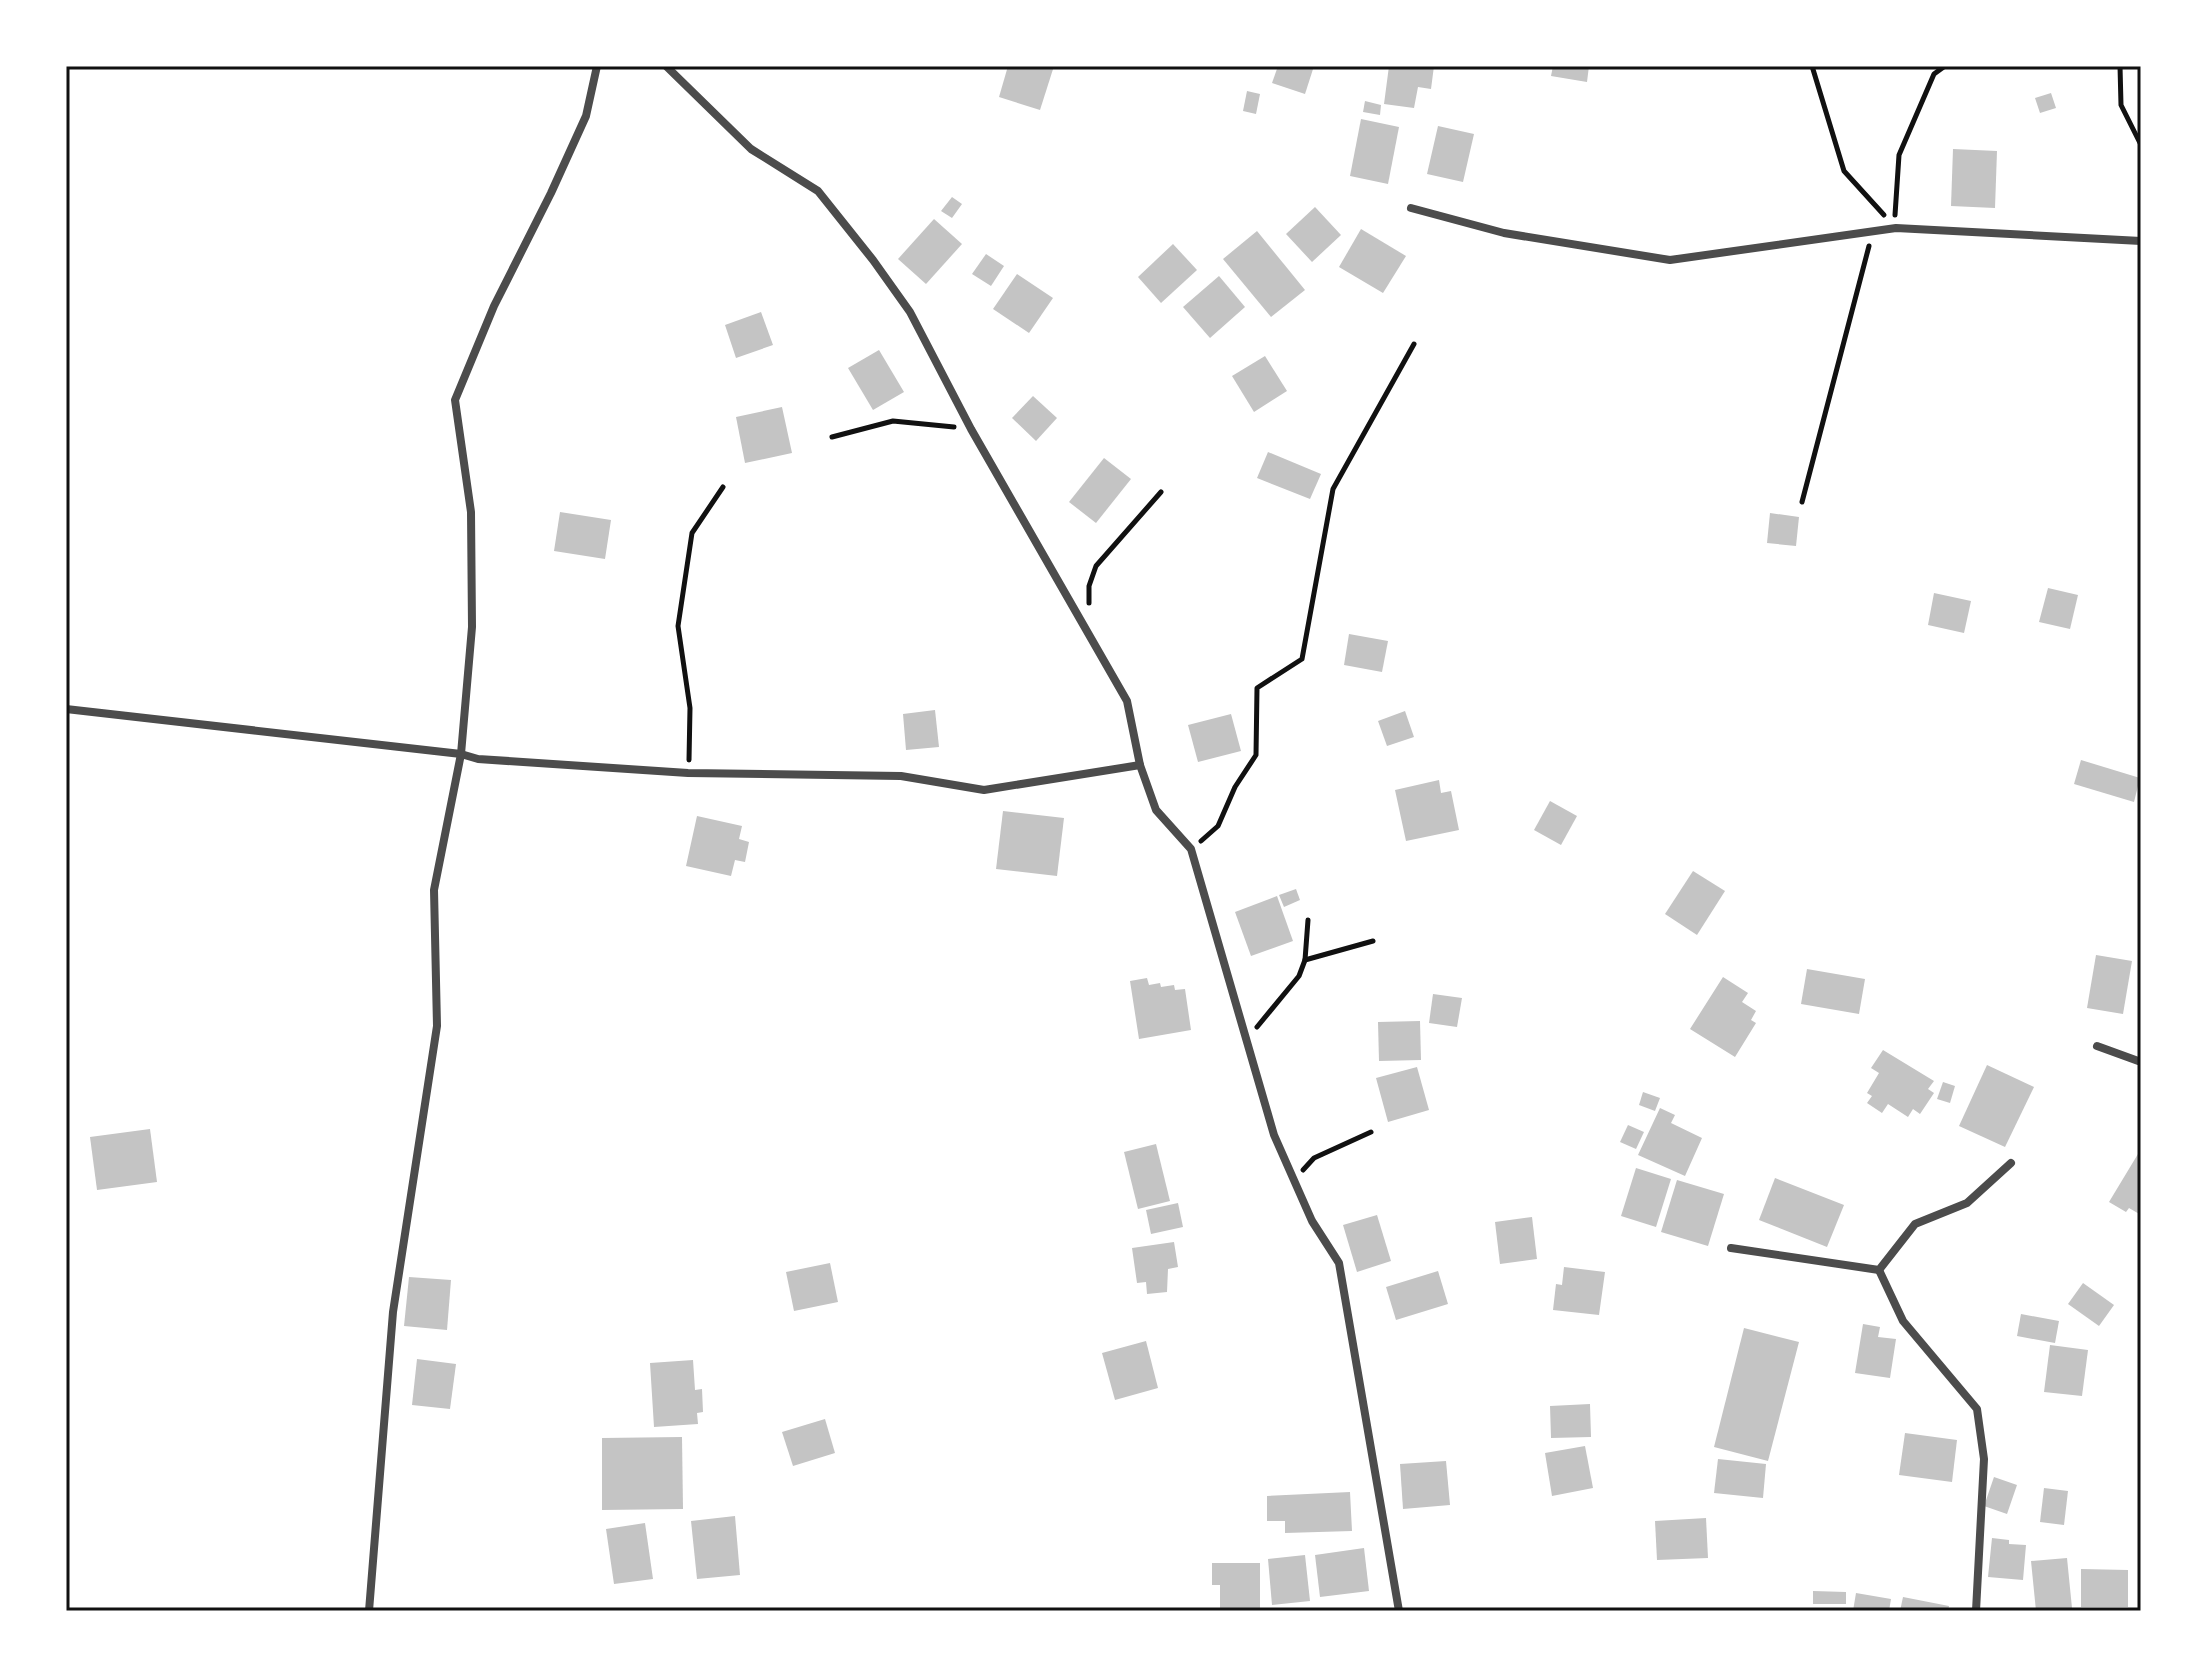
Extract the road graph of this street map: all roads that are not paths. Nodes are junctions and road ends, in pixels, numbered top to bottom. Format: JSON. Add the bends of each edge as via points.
{"nodes":[{"id":1,"x":597,"y":66,"type":"edge"},
{"id":2,"x":666,"y":66,"type":"edge"},
{"id":3,"x":1411,"y":208,"type":"dead end"},
{"id":4,"x":2141,"y":241,"type":"edge"},
{"id":5,"x":66,"y":709,"type":"edge"},
{"id":6,"x":461,"y":754,"type":"junction"},
{"id":7,"x":1140,"y":765,"type":"junction"},
{"id":8,"x":2097,"y":1046,"type":"dead end"},
{"id":9,"x":2141,"y":1062,"type":"edge"},
{"id":10,"x":2011,"y":1163,"type":"dead end"},
{"id":11,"x":1731,"y":1248,"type":"dead end"},
{"id":12,"x":1879,"y":1270,"type":"junction"},
{"id":13,"x":369,"y":1611,"type":"edge"},
{"id":14,"x":1399,"y":1611,"type":"edge"},
{"id":15,"x":1976,"y":1611,"type":"edge"}],
"edges":[{"from":1,"to":6,"type":"street","via":[[586,116],[455,400],[471,512],[472,627]]},
{"from":2,"to":7,"type":"street","via":[[751,149],[818,191],[910,312],[1127,701]]},
{"from":3,"to":4,"type":"street","via":[[1504,233],[1670,260],[1896,228]]},
{"from":5,"to":6,"type":"street"},
{"from":6,"to":7,"type":"street","via":[[688,773],[901,776],[984,790]]},
{"from":6,"to":13,"type":"street","via":[[434,890],[437,1026],[393,1312]]},
{"from":7,"to":14,"type":"street","via":[[1156,810],[1191,849],[1274,1135],[1312,1221],[1339,1263]]},
{"from":8,"to":9,"type":"street"},
{"from":10,"to":12,"type":"street","via":[[1967,1203],[1915,1224]]},
{"from":11,"to":12,"type":"street"},
{"from":12,"to":15,"type":"street","via":[[1903,1321],[1977,1409],[1984,1459]]}]}
